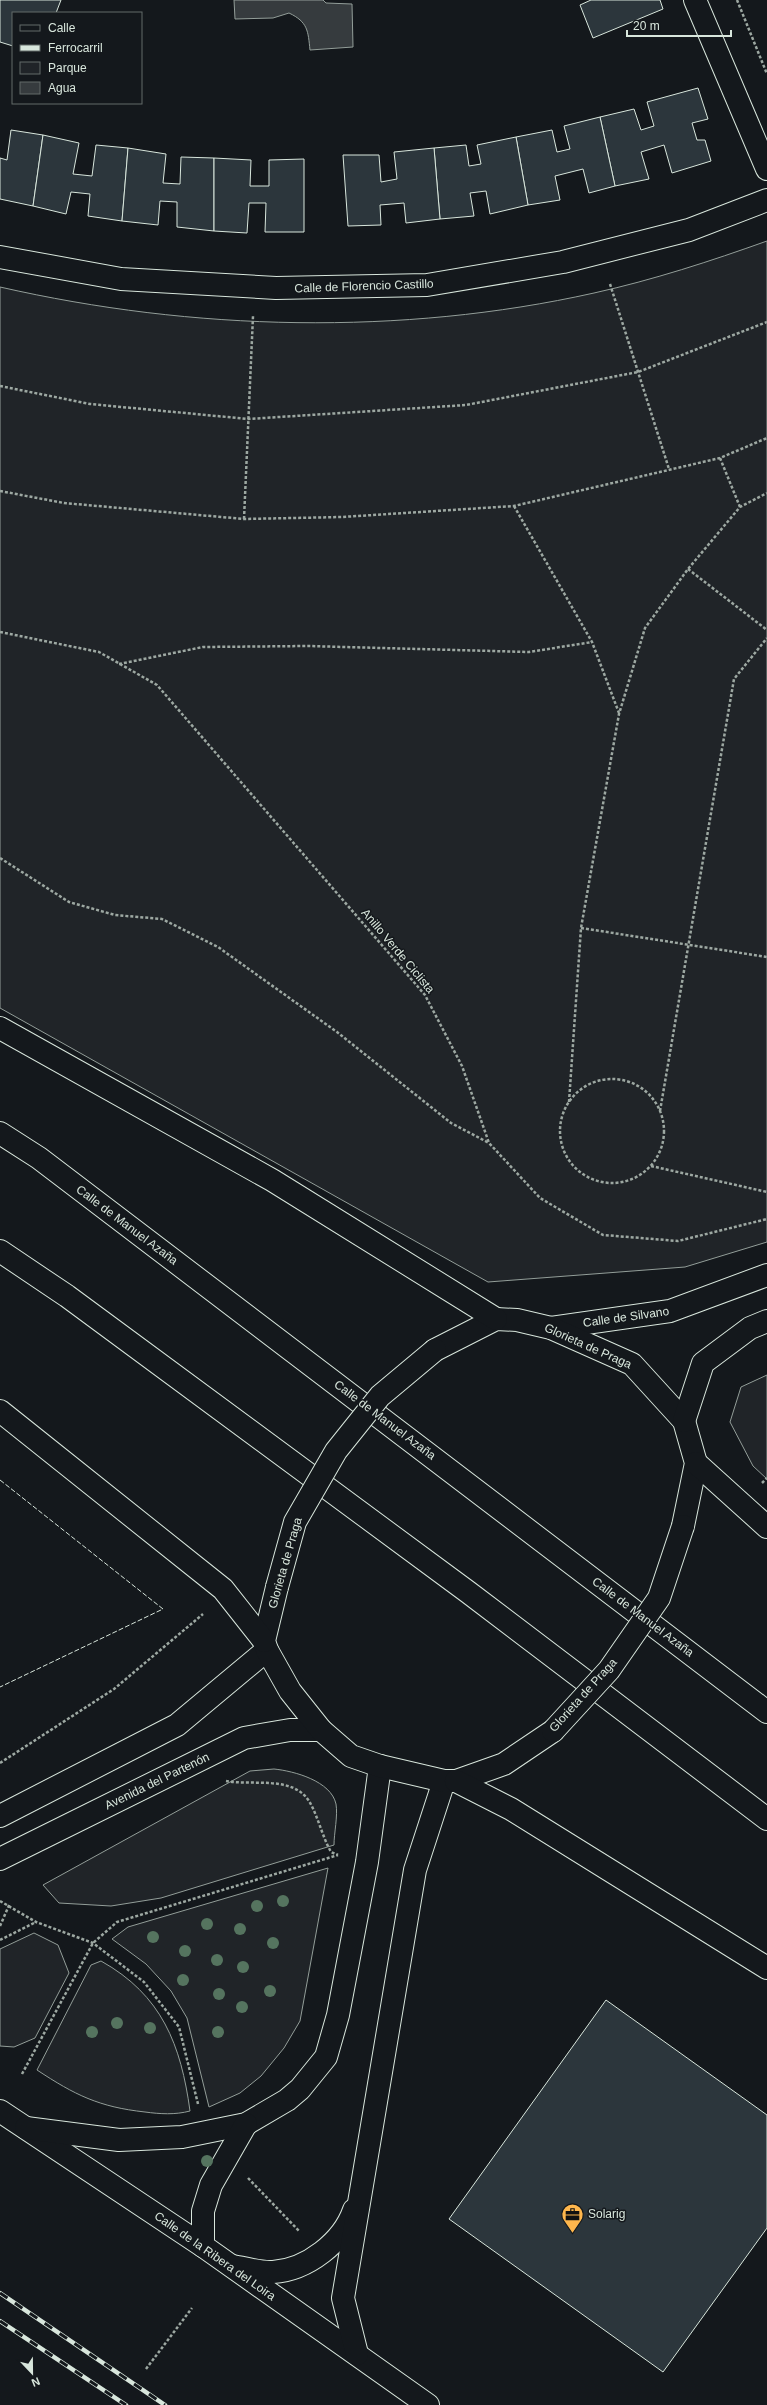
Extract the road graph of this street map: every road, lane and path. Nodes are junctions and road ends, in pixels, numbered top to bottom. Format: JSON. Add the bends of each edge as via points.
{"nodes":[{"id":1,"x":695,"y":0,"type":"edge"},
{"id":2,"x":737,"y":0,"type":"edge"},
{"id":3,"x":767,"y":74,"type":"edge"},
{"id":4,"x":767,"y":169,"type":"edge"},
{"id":5,"x":767,"y":200,"type":"edge"},
{"id":6,"x":0,"y":257,"type":"edge"},
{"id":7,"x":610,"y":284,"type":"dead end"},
{"id":8,"x":253,"y":315,"type":"dead end"},
{"id":9,"x":767,"y":322,"type":"edge"},
{"id":10,"x":638,"y":372,"type":"junction"},
{"id":11,"x":0,"y":386,"type":"edge"},
{"id":12,"x":248,"y":419,"type":"junction"},
{"id":13,"x":767,"y":438,"type":"edge"},
{"id":14,"x":720,"y":458,"type":"junction"},
{"id":15,"x":669,"y":469,"type":"junction"},
{"id":16,"x":0,"y":491,"type":"edge"},
{"id":17,"x":767,"y":493,"type":"edge"},
{"id":18,"x":514,"y":506,"type":"junction"},
{"id":19,"x":740,"y":507,"type":"junction"},
{"id":20,"x":244,"y":519,"type":"junction"},
{"id":21,"x":688,"y":569,"type":"junction"},
{"id":22,"x":767,"y":630,"type":"edge"},
{"id":23,"x":0,"y":632,"type":"edge"},
{"id":24,"x":767,"y":638,"type":"edge"},
{"id":25,"x":592,"y":642,"type":"junction"},
{"id":26,"x":119,"y":664,"type":"junction"},
{"id":27,"x":619,"y":714,"type":"junction"},
{"id":28,"x":0,"y":858,"type":"edge"},
{"id":29,"x":581,"y":928,"type":"junction"},
{"id":30,"x":687,"y":944,"type":"junction"},
{"id":31,"x":767,"y":957,"type":"edge"},
{"id":32,"x":0,"y":1028,"type":"edge"},
{"id":33,"x":569,"y":1102,"type":"junction"},
{"id":34,"x":660,"y":1110,"type":"junction"},
{"id":35,"x":0,"y":1133,"type":"edge"},
{"id":36,"x":489,"y":1144,"type":"junction"},
{"id":37,"x":651,"y":1166,"type":"junction"},
{"id":38,"x":767,"y":1192,"type":"edge"},
{"id":39,"x":767,"y":1219,"type":"edge"},
{"id":40,"x":0,"y":1251,"type":"edge"},
{"id":41,"x":767,"y":1275,"type":"edge"},
{"id":42,"x":496,"y":1319,"type":"junction"},
{"id":43,"x":767,"y":1321,"type":"edge"},
{"id":44,"x":551,"y":1328,"type":"junction"},
{"id":45,"x":0,"y":1411,"type":"edge"},
{"id":46,"x":684,"y":1421,"type":"junction"},
{"id":47,"x":696,"y":1463,"type":"junction"},
{"id":48,"x":767,"y":1478,"type":"edge"},
{"id":49,"x":762,"y":1483,"type":"dead end"},
{"id":50,"x":767,"y":1527,"type":"edge"},
{"id":51,"x":203,"y":1614,"type":"dead end"},
{"id":52,"x":265,"y":1645,"type":"junction"},
{"id":53,"x":767,"y":1712,"type":"edge"},
{"id":54,"x":321,"y":1730,"type":"junction"},
{"id":55,"x":0,"y":1763,"type":"edge"},
{"id":56,"x":380,"y":1766,"type":"junction"},
{"id":57,"x":223,"y":1780,"type":"dead end"},
{"id":58,"x":450,"y":1781,"type":"junction"},
{"id":59,"x":0,"y":1816,"type":"edge"},
{"id":60,"x":767,"y":1819,"type":"edge"},
{"id":61,"x":0,"y":1859,"type":"edge"},
{"id":62,"x":0,"y":1901,"type":"edge"},
{"id":63,"x":10,"y":1903,"type":"dead end"},
{"id":64,"x":36,"y":1922,"type":"junction"},
{"id":65,"x":0,"y":1926,"type":"edge"},
{"id":66,"x":0,"y":1940,"type":"edge"},
{"id":67,"x":93,"y":1943,"type":"junction"},
{"id":68,"x":767,"y":1968,"type":"edge"},
{"id":69,"x":22,"y":2074,"type":"dead end"},
{"id":70,"x":200,"y":2110,"type":"dead end"},
{"id":71,"x":0,"y":2111,"type":"edge"},
{"id":72,"x":246,"y":2124,"type":"junction"},
{"id":73,"x":26,"y":2128,"type":"junction"},
{"id":74,"x":244,"y":2173,"type":"dead end"},
{"id":75,"x":361,"y":2189,"type":"junction"},
{"id":76,"x":302,"y":2235,"type":"dead end"},
{"id":77,"x":203,"y":2246,"type":"junction"},
{"id":78,"x":228,"y":2265,"type":"junction"},
{"id":79,"x":192,"y":2308,"type":"dead end"},
{"id":80,"x":357,"y":2354,"type":"junction"},
{"id":81,"x":146,"y":2369,"type":"dead end"},
{"id":82,"x":428,"y":2405,"type":"edge"}],
"edges":[{"from":1,"to":4,"type":"main road"},
{"from":2,"to":3,"type":"path"},
{"from":5,"to":6,"type":"main road","name":"Calle de Florencio Castillo","via":[[689,230],[563,262],[427,285],[276,288],[121,279]]},
{"from":7,"to":10,"type":"path"},
{"from":8,"to":12,"type":"path"},
{"from":9,"to":10,"type":"path"},
{"from":10,"to":12,"type":"path","via":[[466,405]]},
{"from":10,"to":15,"type":"path"},
{"from":11,"to":12,"type":"path","via":[[90,404]]},
{"from":12,"to":20,"type":"path"},
{"from":13,"to":14,"type":"path"},
{"from":14,"to":15,"type":"path"},
{"from":14,"to":19,"type":"path"},
{"from":15,"to":18,"type":"path"},
{"from":16,"to":20,"type":"path","via":[[64,503]]},
{"from":17,"to":19,"type":"path"},
{"from":18,"to":20,"type":"path","via":[[342,517]]},
{"from":18,"to":25,"type":"path"},
{"from":19,"to":21,"type":"path"},
{"from":21,"to":22,"type":"path"},
{"from":21,"to":27,"type":"path","via":[[645,628]]},
{"from":23,"to":26,"type":"path","name":"Anillo Verde Ciclista","via":[[99,652]]},
{"from":24,"to":30,"type":"path","via":[[734,679]]},
{"from":25,"to":26,"type":"path","via":[[529,652],[308,646],[203,647]]},
{"from":25,"to":27,"type":"path"},
{"from":26,"to":36,"type":"path","name":"Anillo Verde Ciclista","via":[[157,685],[425,995],[462,1066]]},
{"from":27,"to":29,"type":"path"},
{"from":28,"to":36,"type":"path","via":[[69,902],[115,915],[162,919],[218,947],[337,1032],[451,1123]]},
{"from":29,"to":30,"type":"path"},
{"from":29,"to":33,"type":"path"},
{"from":30,"to":31,"type":"path"},
{"from":30,"to":34,"type":"path"},
{"from":32,"to":42,"type":"main road","via":[[272,1180]]},
{"from":33,"to":34,"type":"path","via":[[580,1090],[593,1082],[625,1080],[640,1086],[652,1097]]},
{"from":33,"to":37,"type":"path","via":[[561,1118],[560,1135],[564,1152],[574,1166],[588,1177],[604,1182],[621,1182],[638,1176]]},
{"from":34,"to":37,"type":"path","via":[[664,1124],[664,1140]]},
{"from":35,"to":53,"type":"main road","name":"Calle de Manuel Azaña","via":[[39,1158]]},
{"from":36,"to":39,"type":"path","name":"Anillo Verde Ciclista","via":[[540,1198],[603,1235],[678,1241]]},
{"from":37,"to":38,"type":"path"},
{"from":40,"to":60,"type":"main road","via":[[67,1296],[462,1587]]},
{"from":41,"to":44,"type":"main road","name":"Calle de Silvano","via":[[670,1311]]},
{"from":42,"to":44,"type":"main road","name":"Glorieta de Praga","via":[[517,1320]]},
{"from":42,"to":52,"type":"main road","name":"Glorieta de Praga","bridge":true,"via":[[435,1350],[380,1396],[336,1451],[295,1522],[277,1587]]},
{"from":43,"to":46,"type":"main road","via":[[750,1328],[703,1362]]},
{"from":44,"to":46,"type":"main road","name":"Glorieta de Praga","via":[[632,1364]]},
{"from":45,"to":52,"type":"main road","via":[[223,1589]]},
{"from":46,"to":47,"type":"main road","name":"Glorieta de Praga"},
{"from":47,"to":50,"type":"main road"},
{"from":47,"to":58,"type":"main road","name":"Glorieta de Praga","bridge":true,"via":[[683,1526],[658,1598],[609,1670],[553,1731],[504,1764]]},
{"from":48,"to":49,"type":"path"},
{"from":51,"to":55,"type":"path","via":[[114,1689]]},
{"from":52,"to":54,"type":"main road","via":[[290,1691]]},
{"from":52,"to":59,"type":"main road","via":[[177,1725]]},
{"from":54,"to":56,"type":"main road","via":[[351,1756]]},
{"from":54,"to":61,"type":"main road","name":"Avenida del Partenón","via":[[290,1730],[244,1738]]},
{"from":56,"to":58,"type":"main road"},
{"from":56,"to":72,"type":"main road","via":[[366,1870],[338,2015],[326,2057],[300,2089],[287,2100]]},
{"from":57,"to":67,"type":"path","via":[[286,1785],[300,1790],[309,1801],[331,1852],[338,1855],[117,1922]]},
{"from":58,"to":68,"type":"main road","via":[[511,1809]]},
{"from":58,"to":75,"type":"main road","via":[[415,1870]]},
{"from":62,"to":64,"type":"path"},
{"from":63,"to":65,"type":"path","bridge":true},
{"from":64,"to":66,"type":"path"},
{"from":64,"to":67,"type":"path"},
{"from":67,"to":69,"type":"path"},
{"from":67,"to":70,"type":"path","via":[[144,1982],[179,2027]]},
{"from":71,"to":73,"type":"main road","name":"Calle de la Ribera del Loira"},
{"from":72,"to":73,"type":"main road","via":[[182,2137],[119,2140]]},
{"from":72,"to":77,"type":"main road","via":[[211,2184],[203,2210]]},
{"from":73,"to":77,"type":"main road","name":"Calle de la Ribera del Loira"},
{"from":74,"to":76,"type":"path"},
{"from":75,"to":78,"type":"main road","via":[[349,2223],[326,2249],[302,2265],[272,2272]]},
{"from":75,"to":80,"type":"main road","via":[[342,2298]]},
{"from":77,"to":78,"type":"main road","name":"Calle de la Ribera del Loira"},
{"from":78,"to":80,"type":"main road","name":"Calle de la Ribera del Loira"},
{"from":79,"to":81,"type":"path"},
{"from":80,"to":82,"type":"main road","name":"Calle de la Ribera del Loira"}]}
